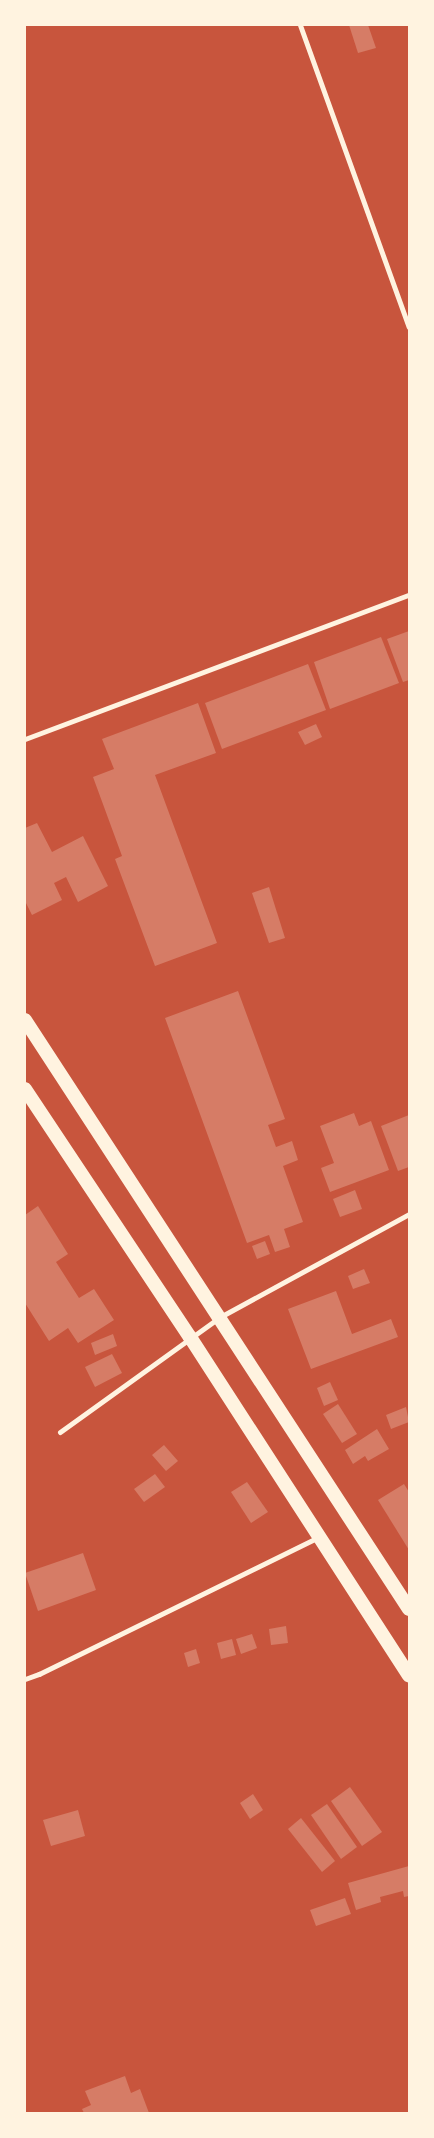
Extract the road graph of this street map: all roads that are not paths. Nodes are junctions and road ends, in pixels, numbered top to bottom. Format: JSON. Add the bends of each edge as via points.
{"nodes":[{"id":1,"x":300,"y":25,"type":"edge"},
{"id":2,"x":409,"y":326,"type":"edge"},
{"id":3,"x":409,"y":595,"type":"edge"},
{"id":4,"x":25,"y":739,"type":"edge"},
{"id":5,"x":25,"y":1020,"type":"edge"},
{"id":6,"x":25,"y":1090,"type":"edge"},
{"id":7,"x":409,"y":1214,"type":"edge"},
{"id":8,"x":220,"y":1317,"type":"junction"},
{"id":9,"x":190,"y":1337,"type":"junction"},
{"id":10,"x":60,"y":1432,"type":"dead end"},
{"id":11,"x":319,"y":1537,"type":"junction"},
{"id":12,"x":409,"y":1609,"type":"edge"},
{"id":13,"x":409,"y":1675,"type":"edge"},
{"id":14,"x":25,"y":1679,"type":"edge"}],
"edges":[{"from":1,"to":2,"type":"street"},
{"from":3,"to":4,"type":"street"},
{"from":5,"to":8,"type":"highway"},
{"from":6,"to":9,"type":"highway"},
{"from":7,"to":8,"type":"street"},
{"from":8,"to":9,"type":"street"},
{"from":8,"to":12,"type":"highway"},
{"from":9,"to":10,"type":"street"},
{"from":9,"to":11,"type":"highway"},
{"from":11,"to":13,"type":"highway"},
{"from":11,"to":14,"type":"street"}]}
